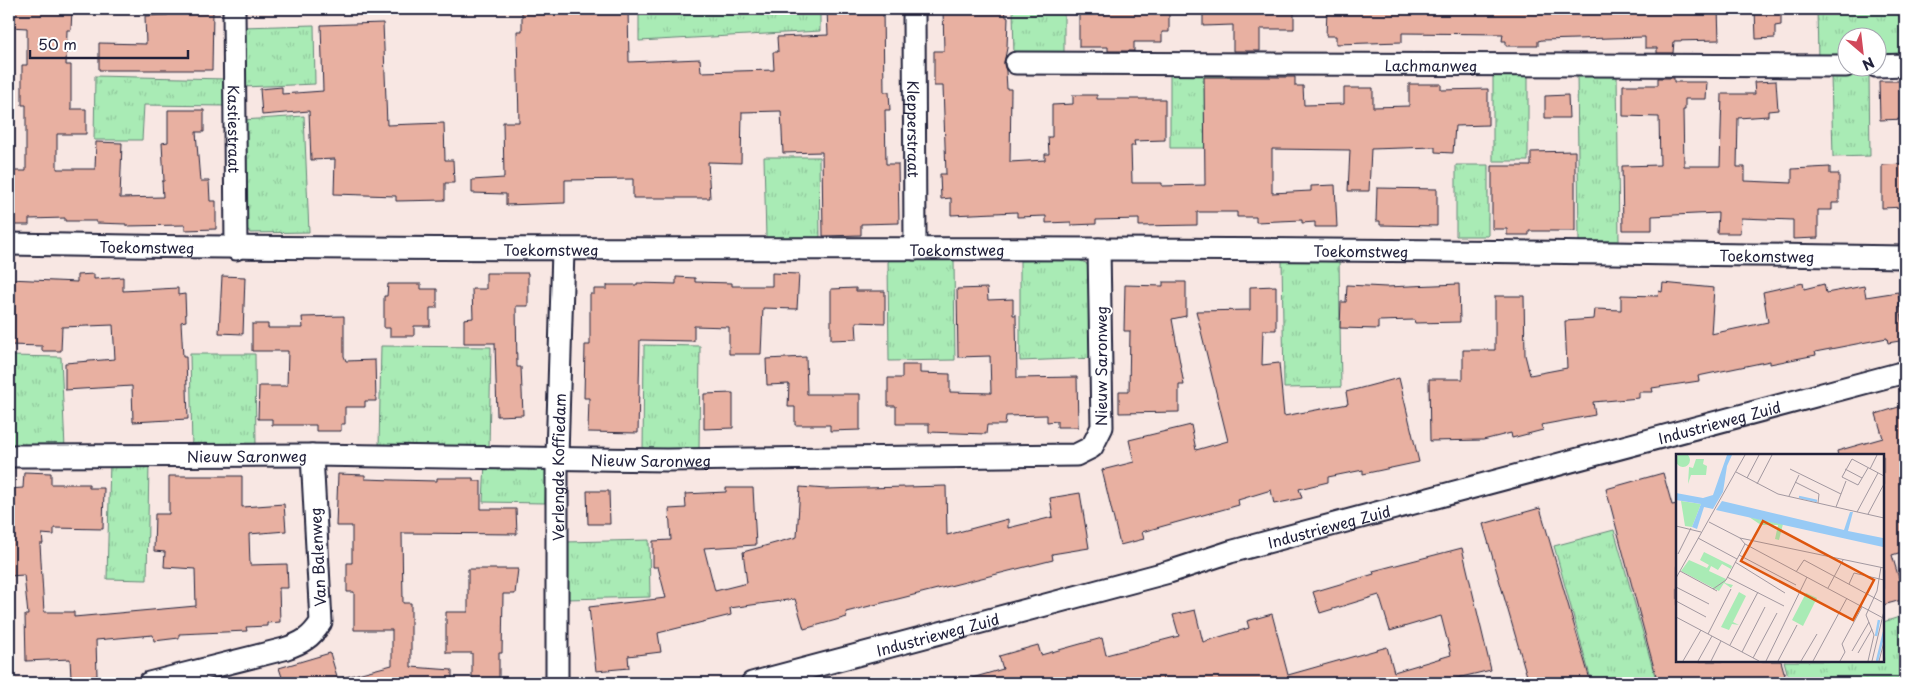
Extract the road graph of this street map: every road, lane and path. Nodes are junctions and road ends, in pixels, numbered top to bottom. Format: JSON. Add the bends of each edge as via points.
{"nodes":[{"id":1,"x":234,"y":9,"type":"edge"},
{"id":2,"x":914,"y":9,"type":"edge"},
{"id":3,"x":1016,"y":63,"type":"dead end"},
{"id":4,"x":1905,"y":65,"type":"edge"},
{"id":5,"x":1836,"y":66,"type":"edge"},
{"id":6,"x":1886,"y":66,"type":"edge"},
{"id":7,"x":9,"y":244,"type":"edge"},
{"id":8,"x":236,"y":249,"type":"junction"},
{"id":9,"x":915,"y":249,"type":"junction"},
{"id":10,"x":1100,"y":249,"type":"junction"},
{"id":11,"x":563,"y":250,"type":"junction"},
{"id":12,"x":1905,"y":257,"type":"edge"},
{"id":13,"x":1905,"y":372,"type":"edge"},
{"id":14,"x":312,"y":455,"type":"junction"},
{"id":15,"x":9,"y":456,"type":"edge"},
{"id":16,"x":557,"y":456,"type":"junction"},
{"id":17,"x":149,"y":683,"type":"edge"},
{"id":18,"x":557,"y":683,"type":"edge"},
{"id":19,"x":752,"y":683,"type":"edge"}],
"edges":[{"from":1,"to":8,"type":"street","name":"Kastiestraat"},
{"from":2,"to":9,"type":"street","name":"Klepperstraat"},
{"from":3,"to":5,"type":"street","name":"Lachmanweg"},
{"from":4,"to":6,"type":"street"},
{"from":7,"to":8,"type":"street","name":"Toekomstweg"},
{"from":8,"to":11,"type":"street","name":"Toekomstweg"},
{"from":9,"to":10,"type":"street","name":"Toekomstweg"},
{"from":9,"to":11,"type":"street","name":"Toekomstweg"},
{"from":10,"to":12,"type":"street","name":"Toekomstweg"},
{"from":10,"to":16,"type":"street","name":"Nieuw Saronweg","via":[[1102,427],[1092,447],[1076,455],[685,460]]},
{"from":11,"to":16,"type":"street","name":"Verlengde Koffiedam"},
{"from":13,"to":19,"type":"street","name":"Industrieweg Zuid"},
{"from":14,"to":15,"type":"street","name":"Nieuw Saronweg"},
{"from":14,"to":16,"type":"street","name":"Nieuw Saronweg"},
{"from":14,"to":17,"type":"street","name":"Van Balenweg","via":[[321,622],[313,636],[284,649]]},
{"from":16,"to":18,"type":"street","name":"Verlengde Koffiedam"}]}
